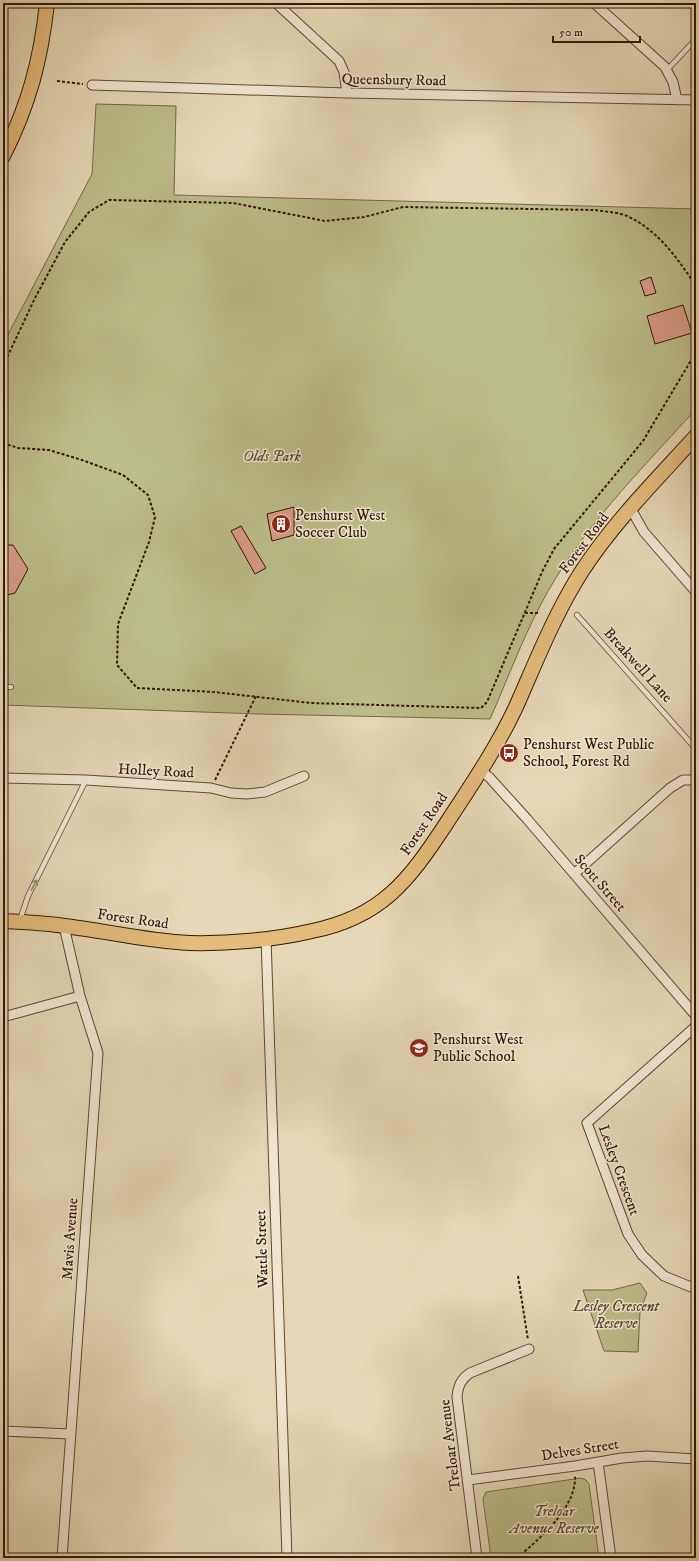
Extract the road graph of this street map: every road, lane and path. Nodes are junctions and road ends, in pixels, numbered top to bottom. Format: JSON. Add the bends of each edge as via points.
{"nodes":[{"id":1,"x":47,"y":3,"type":"edge"},
{"id":2,"x":276,"y":3,"type":"edge"},
{"id":3,"x":594,"y":3,"type":"edge"},
{"id":4,"x":696,"y":39,"type":"edge"},
{"id":5,"x":667,"y":70,"type":"junction"},
{"id":6,"x":57,"y":82,"type":"dead end"},
{"id":7,"x":92,"y":85,"type":"joint"},
{"id":8,"x":347,"y":93,"type":"junction"},
{"id":9,"x":677,"y":100,"type":"junction"},
{"id":10,"x":696,"y":100,"type":"edge"},
{"id":11,"x":3,"y":156,"type":"edge"},
{"id":12,"x":696,"y":286,"type":"edge"},
{"id":13,"x":696,"y":352,"type":"edge"},
{"id":14,"x":3,"y":366,"type":"edge"},
{"id":15,"x":696,"y":436,"type":"edge"},
{"id":16,"x":3,"y":443,"type":"edge"},
{"id":17,"x":631,"y":509,"type":"junction"},
{"id":18,"x":696,"y":592,"type":"edge"},
{"id":19,"x":525,"y":613,"type":"junction"},
{"id":20,"x":538,"y":613,"type":"dead end"},
{"id":21,"x":577,"y":615,"type":"dead end"},
{"id":22,"x":3,"y":687,"type":"edge"},
{"id":23,"x":11,"y":687,"type":"dead end"},
{"id":24,"x":256,"y":696,"type":"junction"},
{"id":25,"x":696,"y":749,"type":"edge"},
{"id":26,"x":480,"y":770,"type":"junction"},
{"id":27,"x":304,"y":776,"type":"dead end"},
{"id":28,"x":3,"y":778,"type":"edge"},
{"id":29,"x":86,"y":780,"type":"junction"},
{"id":30,"x":696,"y":780,"type":"edge"},
{"id":31,"x":211,"y":788,"type":"junction"},
{"id":32,"x":574,"y":874,"type":"junction"},
{"id":33,"x":3,"y":921,"type":"edge"},
{"id":34,"x":20,"y":922,"type":"junction"},
{"id":35,"x":64,"y":926,"type":"junction"},
{"id":36,"x":266,"y":938,"type":"junction"},
{"id":37,"x":80,"y":996,"type":"junction"},
{"id":38,"x":696,"y":1016,"type":"edge"},
{"id":39,"x":3,"y":1017,"type":"edge"},
{"id":40,"x":696,"y":1026,"type":"edge"},
{"id":41,"x":518,"y":1276,"type":"dead end"},
{"id":42,"x":696,"y":1289,"type":"edge"},
{"id":43,"x":529,"y":1349,"type":"joint"},
{"id":44,"x":3,"y":1431,"type":"edge"},
{"id":45,"x":70,"y":1434,"type":"junction"},
{"id":46,"x":696,"y":1459,"type":"edge"},
{"id":47,"x":598,"y":1462,"type":"junction"},
{"id":48,"x":575,"y":1466,"type":"junction"},
{"id":49,"x":468,"y":1480,"type":"junction"},
{"id":50,"x":62,"y":1558,"type":"edge"},
{"id":51,"x":287,"y":1558,"type":"edge"},
{"id":52,"x":477,"y":1558,"type":"edge"},
{"id":53,"x":517,"y":1558,"type":"edge"},
{"id":54,"x":611,"y":1558,"type":"edge"}],
"edges":[{"from":1,"to":11,"type":"main road","via":[[43,40],[34,79]]},
{"from":2,"to":8,"type":"street","via":[[339,61],[344,72]]},
{"from":3,"to":5,"type":"street"},
{"from":4,"to":5,"type":"lane"},
{"from":5,"to":9,"type":"street"},
{"from":6,"to":7,"type":"path"},
{"from":7,"to":8,"type":"street","name":"Queensbury Road"},
{"from":8,"to":9,"type":"street","name":"Queensbury Road"},
{"from":9,"to":10,"type":"street","name":"Queensbury Road"},
{"from":12,"to":14,"type":"path","via":[[678,259],[652,231],[626,216],[596,210],[403,207],[364,217],[325,221],[233,203],[108,200],[89,212],[65,242]]},
{"from":13,"to":19,"type":"path","via":[[643,441],[554,549]]},
{"from":15,"to":17,"type":"main road","name":"Forest Road"},
{"from":16,"to":24,"type":"path","via":[[18,448],[49,450],[82,460],[123,475],[148,495],[155,517],[149,542],[118,624],[117,665],[137,688]]},
{"from":17,"to":18,"type":"street","via":[[644,532]]},
{"from":17,"to":26,"type":"main road","name":"Forest Road","via":[[587,564],[564,600],[508,723]]},
{"from":19,"to":20,"type":"path"},
{"from":19,"to":24,"type":"path","via":[[487,702],[481,708],[311,703]]},
{"from":21,"to":25,"type":"lane","name":"Breakwell Lane"},
{"from":22,"to":23,"type":"lane"},
{"from":24,"to":31,"type":"path"},
{"from":26,"to":32,"type":"street","name":"Scott Street","via":[[527,819]]},
{"from":26,"to":36,"type":"main road","name":"Forest Road","via":[[418,864],[388,897],[370,910],[340,924],[312,932]]},
{"from":27,"to":31,"type":"street","name":"Holley Road","via":[[265,792],[247,794]]},
{"from":28,"to":29,"type":"street","name":"Holley Road"},
{"from":29,"to":31,"type":"street","name":"Holley Road"},
{"from":34,"to":29,"type":"lane","one_way":true,"via":[[28,896]]},
{"from":30,"to":32,"type":"street","via":[[683,780],[670,788]]},
{"from":32,"to":38,"type":"street","name":"Scott Street"},
{"from":33,"to":34,"type":"main road","name":"Forest Road"},
{"from":34,"to":35,"type":"main road","name":"Forest Road"},
{"from":35,"to":36,"type":"main road","name":"Forest Road","via":[[189,943]]},
{"from":35,"to":37,"type":"street","name":"Mavis Avenue"},
{"from":36,"to":51,"type":"street","name":"Wattle Street"},
{"from":37,"to":39,"type":"street"},
{"from":37,"to":45,"type":"street","name":"Mavis Avenue","via":[[98,1053]]},
{"from":40,"to":42,"type":"street","name":"Lesley Crescent","via":[[587,1123],[628,1234],[642,1255],[664,1276]]},
{"from":41,"to":43,"type":"path"},
{"from":43,"to":49,"type":"street","name":"Treloar Avenue","via":[[470,1373],[460,1384],[457,1397]]},
{"from":44,"to":45,"type":"street"},
{"from":45,"to":50,"type":"street","name":"Mavis Avenue"},
{"from":46,"to":47,"type":"street","name":"Delves Street","via":[[635,1456]]},
{"from":47,"to":48,"type":"street","name":"Delves Street"},
{"from":47,"to":54,"type":"street"},
{"from":48,"to":49,"type":"street","name":"Delves Street"},
{"from":48,"to":53,"type":"path","via":[[576,1484],[561,1514],[552,1528]]},
{"from":49,"to":52,"type":"street","name":"Treloar Avenue"}]}
